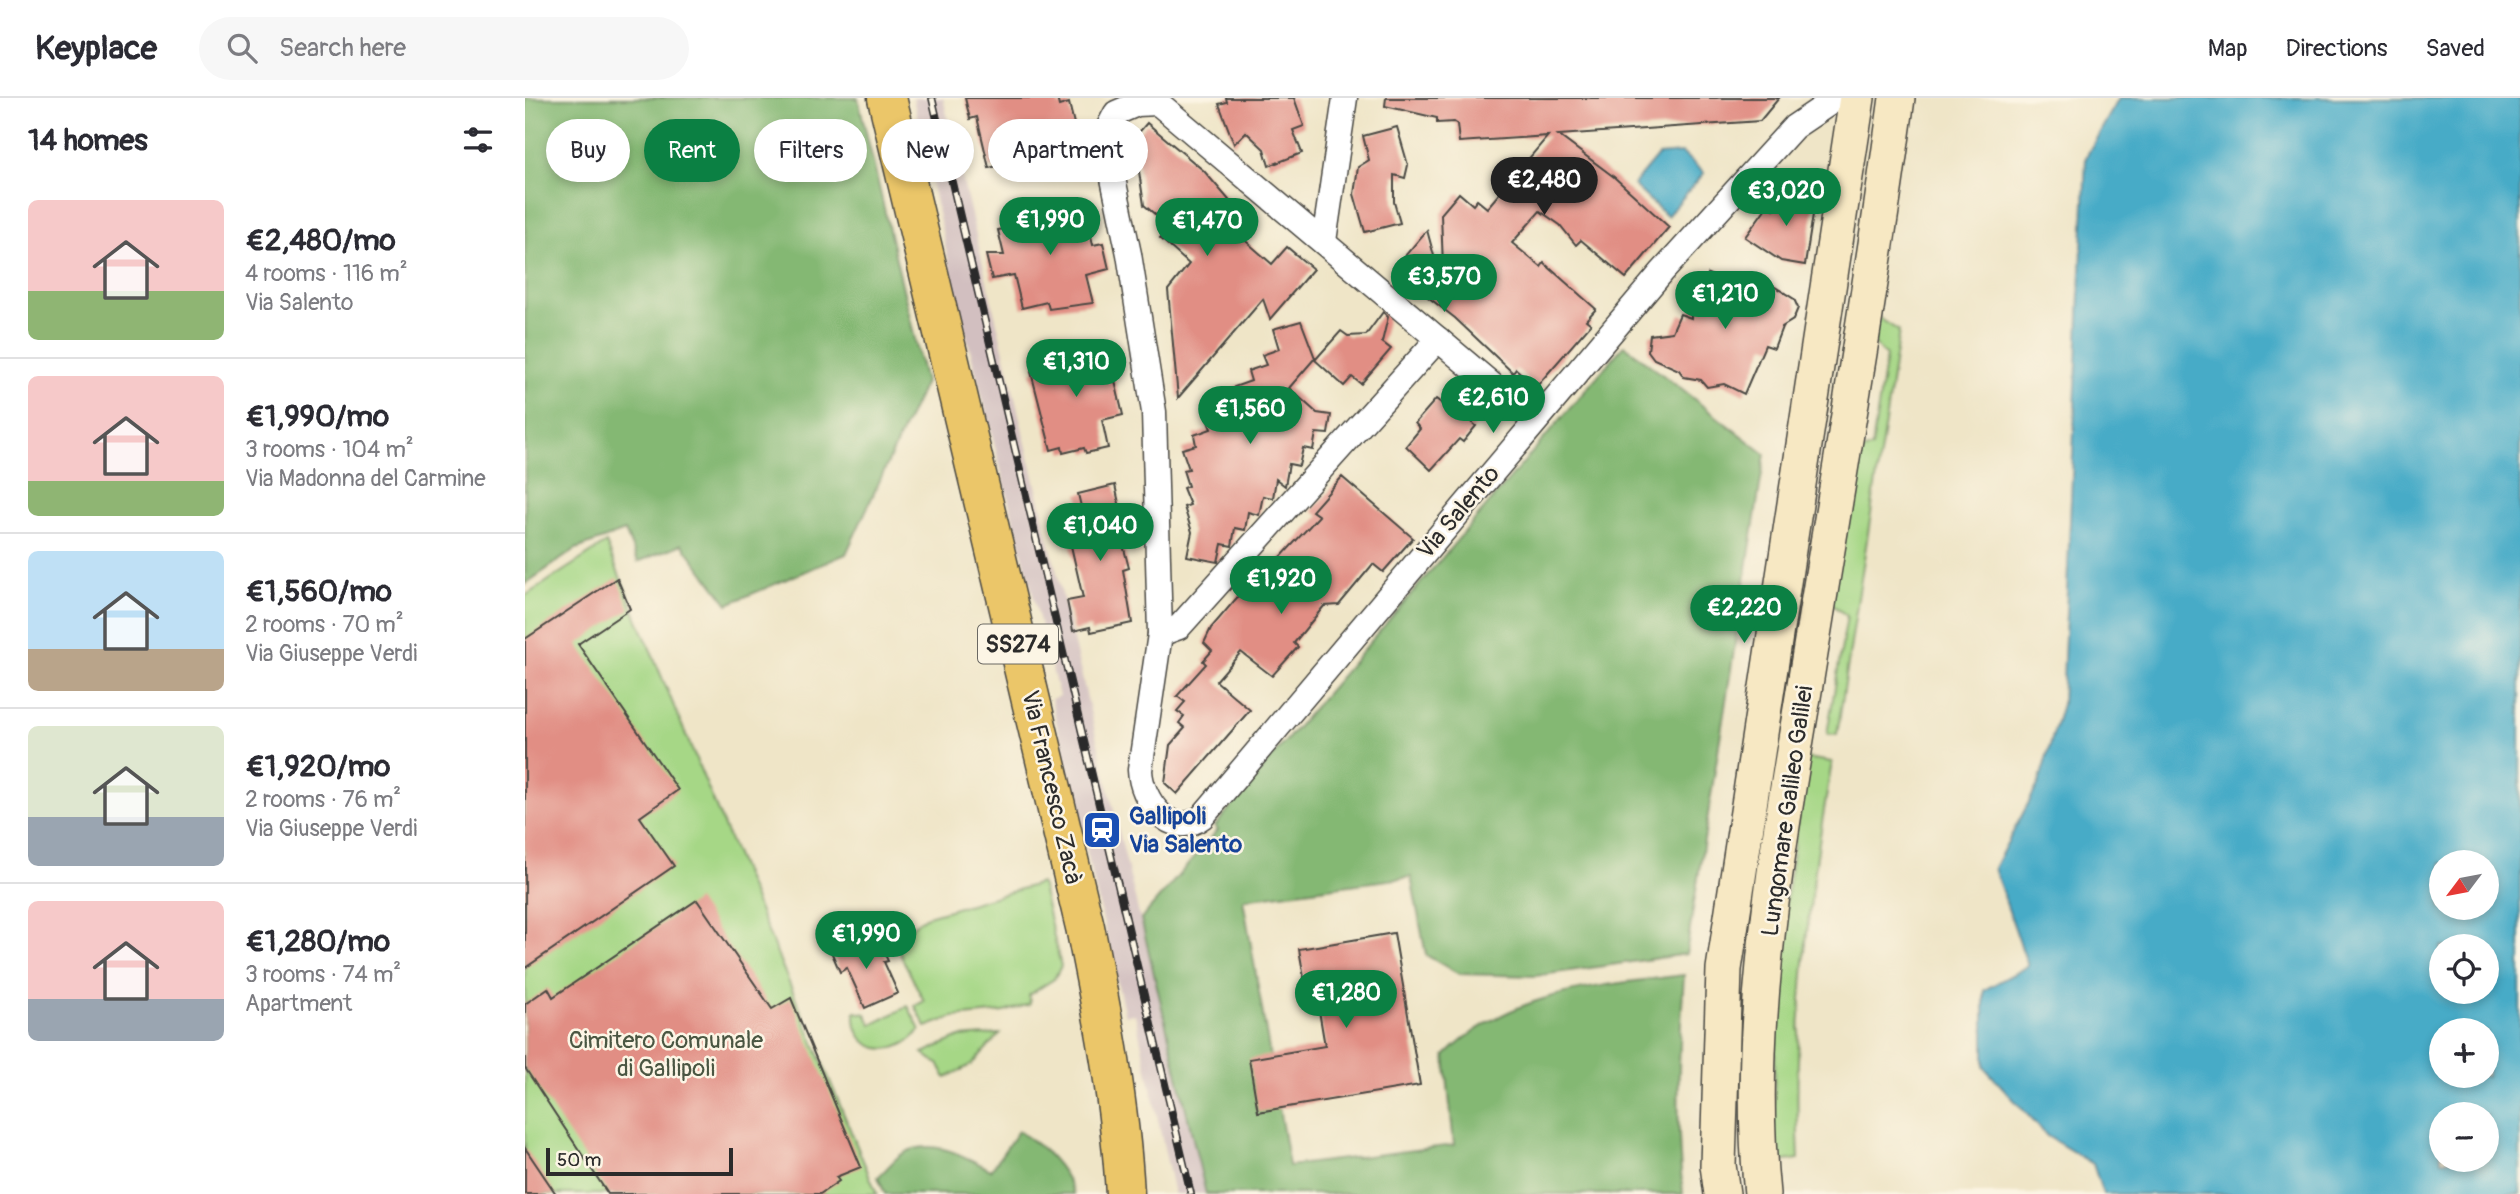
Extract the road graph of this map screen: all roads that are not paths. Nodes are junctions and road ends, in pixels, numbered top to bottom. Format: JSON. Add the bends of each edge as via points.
{"nodes":[{"id":1,"x":887,"y":98,"type":"edge"},
{"id":2,"x":1345,"y":98,"type":"edge"},
{"id":3,"x":1837,"y":98,"type":"edge"},
{"id":4,"x":1857,"y":98,"type":"edge"},
{"id":5,"x":1898,"y":98,"type":"edge"},
{"id":6,"x":1324,"y":241,"type":"junction"},
{"id":7,"x":1438,"y":339,"type":"junction"},
{"id":8,"x":1535,"y":421,"type":"junction"},
{"id":9,"x":1160,"y":634,"type":"junction"},
{"id":10,"x":1125,"y":1194,"type":"edge"},
{"id":11,"x":1722,"y":1194,"type":"edge"},
{"id":12,"x":1762,"y":1194,"type":"edge"}],
"edges":[{"from":1,"to":10,"type":"main road","name":"Via Francesco Zacà","number":"SS274","via":[[1085,928],[1109,1047]]},
{"from":2,"to":6,"type":"street"},
{"from":3,"to":8,"type":"street","name":"Via Salento","via":[[1794,127]]},
{"from":4,"to":11,"type":"main road","name":"Lungomare Galileo Galilei","via":[[1724,969],[1718,1165]]},
{"from":5,"to":12,"type":"main road","name":"Lungomare Galileo Galilei","via":[[1784,810],[1758,1049],[1757,1144]]},
{"from":6,"to":7,"type":"street"},
{"from":6,"to":9,"type":"street","via":[[1158,103],[1137,104],[1116,114],[1104,136],[1129,254],[1154,412]]},
{"from":7,"to":8,"type":"street"},
{"from":7,"to":9,"type":"street","via":[[1179,626]]},
{"from":8,"to":9,"type":"street","name":"Via Salento","via":[[1202,817],[1189,824],[1167,819],[1147,799],[1140,781]]}]}
